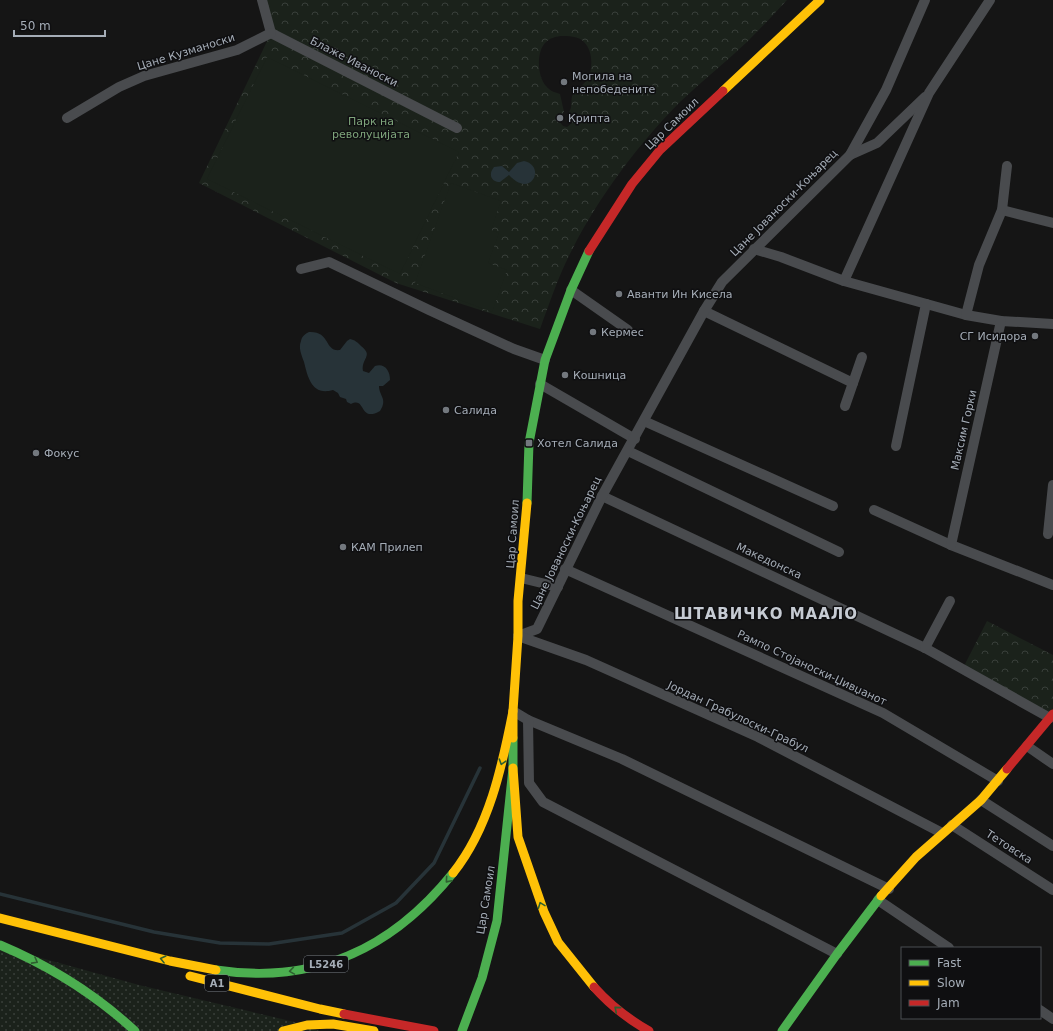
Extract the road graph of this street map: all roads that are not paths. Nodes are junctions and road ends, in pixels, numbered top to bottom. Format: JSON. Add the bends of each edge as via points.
{"nodes":[{"id":1,"x":262,"y":0,"type":"edge"},
{"id":2,"x":820,"y":0,"type":"edge"},
{"id":3,"x":925,"y":0,"type":"edge"},
{"id":4,"x":990,"y":0,"type":"edge"},
{"id":5,"x":271,"y":33,"type":"junction"},
{"id":6,"x":929,"y":93,"type":"junction"},
{"id":7,"x":67,"y":118,"type":"dead end"},
{"id":8,"x":457,"y":128,"type":"dead end"},
{"id":9,"x":850,"y":155,"type":"junction"},
{"id":10,"x":1007,"y":166,"type":"dead end"},
{"id":11,"x":1002,"y":210,"type":"junction"},
{"id":12,"x":1053,"y":223,"type":"edge"},
{"id":13,"x":754,"y":249,"type":"junction"},
{"id":14,"x":301,"y":269,"type":"dead end"},
{"id":15,"x":844,"y":281,"type":"junction"},
{"id":16,"x":571,"y":290,"type":"junction"},
{"id":17,"x":926,"y":304,"type":"junction"},
{"id":18,"x":704,"y":311,"type":"junction"},
{"id":19,"x":966,"y":315,"type":"junction"},
{"id":20,"x":1001,"y":321,"type":"junction"},
{"id":21,"x":1053,"y":324,"type":"edge"},
{"id":22,"x":628,"y":330,"type":"dead end"},
{"id":23,"x":862,"y":357,"type":"dead end"},
{"id":24,"x":545,"y":360,"type":"junction"},
{"id":25,"x":853,"y":383,"type":"junction"},
{"id":26,"x":540,"y":384,"type":"junction"},
{"id":27,"x":845,"y":406,"type":"dead end"},
{"id":28,"x":644,"y":421,"type":"junction"},
{"id":29,"x":635,"y":439,"type":"junction"},
{"id":30,"x":896,"y":446,"type":"dead end"},
{"id":31,"x":628,"y":451,"type":"junction"},
{"id":32,"x":1053,"y":485,"type":"edge"},
{"id":33,"x":602,"y":496,"type":"junction"},
{"id":34,"x":833,"y":506,"type":"dead end"},
{"id":35,"x":874,"y":510,"type":"dead end"},
{"id":36,"x":1048,"y":534,"type":"dead end"},
{"id":37,"x":951,"y":544,"type":"junction"},
{"id":38,"x":839,"y":552,"type":"dead end"},
{"id":39,"x":565,"y":569,"type":"junction"},
{"id":40,"x":521,"y":578,"type":"junction"},
{"id":41,"x":1053,"y":585,"type":"edge"},
{"id":42,"x":558,"y":587,"type":"junction"},
{"id":43,"x":950,"y":601,"type":"dead end"},
{"id":44,"x":518,"y":636,"type":"junction"},
{"id":45,"x":924,"y":648,"type":"junction"},
{"id":46,"x":513,"y":711,"type":"junction"},
{"id":47,"x":1051,"y":716,"type":"edge"},
{"id":48,"x":528,"y":720,"type":"junction"},
{"id":49,"x":1027,"y":746,"type":"junction"},
{"id":50,"x":1053,"y":764,"type":"edge"},
{"id":51,"x":513,"y":768,"type":"junction"},
{"id":52,"x":998,"y":781,"type":"junction"},
{"id":53,"x":981,"y":800,"type":"junction"},
{"id":54,"x":952,"y":825,"type":"junction"},
{"id":55,"x":942,"y":833,"type":"junction"},
{"id":56,"x":1053,"y":846,"type":"edge"},
{"id":57,"x":889,"y":889,"type":"junction"},
{"id":58,"x":1053,"y":890,"type":"edge"},
{"id":59,"x":878,"y":900,"type":"junction"},
{"id":60,"x":0,"y":918,"type":"edge"},
{"id":61,"x":0,"y":944,"type":"edge"},
{"id":62,"x":948,"y":947,"type":"edge"},
{"id":63,"x":837,"y":954,"type":"junction"},
{"id":64,"x":183,"y":974,"type":"dead end"},
{"id":65,"x":1041,"y":1011,"type":"edge"},
{"id":66,"x":1053,"y":1019,"type":"edge"},
{"id":67,"x":135,"y":1031,"type":"edge"},
{"id":68,"x":283,"y":1031,"type":"edge"},
{"id":69,"x":374,"y":1031,"type":"edge"},
{"id":70,"x":434,"y":1031,"type":"edge"},
{"id":71,"x":462,"y":1031,"type":"edge"},
{"id":72,"x":649,"y":1031,"type":"edge"},
{"id":73,"x":782,"y":1031,"type":"edge"}],
"edges":[{"from":1,"to":5,"type":"street"},
{"from":2,"to":16,"type":"street","name":"Цар Самоил","number":"L5246","via":[[660,150],[632,184],[609,219],[589,252]]},
{"from":3,"to":9,"type":"street","name":"Цане Јованоски-Коњарец","via":[[886,90]]},
{"from":4,"to":6,"type":"street"},
{"from":5,"to":7,"type":"street","name":"Цане Кузманоски","via":[[237,50],[144,76],[119,87]]},
{"from":5,"to":8,"type":"street","name":"Блаже Иваноски"},
{"from":6,"to":9,"type":"street","via":[[877,143]]},
{"from":6,"to":15,"type":"street"},
{"from":9,"to":13,"type":"street","name":"Цане Јованоски-Коњарец"},
{"from":10,"to":11,"type":"street"},
{"from":11,"to":12,"type":"street"},
{"from":11,"to":19,"type":"street","via":[[979,264]]},
{"from":13,"to":15,"type":"street"},
{"from":13,"to":18,"type":"street","name":"Цане Јованоски-Коњарец","via":[[722,282]]},
{"from":14,"to":24,"type":"street","via":[[330,262],[514,349]]},
{"from":15,"to":17,"type":"street"},
{"from":16,"to":22,"type":"street"},
{"from":16,"to":24,"type":"street","name":"Цар Самоил","number":"L5246"},
{"from":17,"to":19,"type":"street"},
{"from":17,"to":30,"type":"street"},
{"from":18,"to":25,"type":"street"},
{"from":18,"to":28,"type":"street","name":"Цане Јованоски-Коњарец"},
{"from":19,"to":20,"type":"street"},
{"from":20,"to":21,"type":"street"},
{"from":20,"to":37,"type":"street","name":"Максим Горки"},
{"from":23,"to":25,"type":"street"},
{"from":24,"to":26,"type":"street","name":"Цар Самоил","number":"L5246"},
{"from":25,"to":27,"type":"street"},
{"from":26,"to":29,"type":"street"},
{"from":26,"to":40,"type":"street","name":"Цар Самоил","number":"L5246","via":[[529,443],[528,499]]},
{"from":28,"to":29,"type":"street","name":"Цане Јованоски-Коњарец"},
{"from":28,"to":34,"type":"street"},
{"from":29,"to":31,"type":"street","name":"Цане Јованоски-Коњарец"},
{"from":31,"to":33,"type":"street","name":"Цане Јованоски-Коњарец"},
{"from":31,"to":38,"type":"street"},
{"from":32,"to":36,"type":"street"},
{"from":33,"to":39,"type":"street","name":"Цане Јованоски-Коњарец"},
{"from":33,"to":45,"type":"street","name":"Македонска"},
{"from":35,"to":37,"type":"street"},
{"from":37,"to":41,"type":"street"},
{"from":39,"to":42,"type":"street","name":"Цане Јованоски-Коњарец"},
{"from":39,"to":52,"type":"street","name":"Рампо Стојаноски-Џивџанот","via":[[882,713]]},
{"from":40,"to":42,"type":"street"},
{"from":40,"to":44,"type":"street","name":"Цар Самоил","number":"L5246"},
{"from":42,"to":44,"type":"street","name":"Цане Јованоски-Коњарец","via":[[537,629]]},
{"from":43,"to":45,"type":"street"},
{"from":44,"to":46,"type":"street","name":"Цар Самоил","number":"L5246"},
{"from":44,"to":55,"type":"street","name":"Јордан Грабулоски-Грабул","via":[[586,660],[758,737]]},
{"from":45,"to":47,"type":"street","name":"Македонска"},
{"from":46,"to":48,"type":"street"},
{"from":46,"to":51,"type":"street","number":"L5246"},
{"from":46,"to":60,"type":"street","number":"L5246","one_way":true,"via":[[506,748],[486,813],[469,850],[453,874],[432,899],[409,919],[365,948],[344,958],[317,967],[289,972],[237,973],[192,967]]},
{"from":47,"to":49,"type":"street"},
{"from":48,"to":57,"type":"street","via":[[622,759]]},
{"from":48,"to":63,"type":"street","via":[[529,783],[543,802]]},
{"from":49,"to":50,"type":"street"},
{"from":49,"to":52,"type":"street"},
{"from":51,"to":71,"type":"street","name":"Цар Самоил","number":"L5246","via":[[506,853],[496,921],[482,978]]},
{"from":72,"to":51,"type":"street","number":"L5246","one_way":true,"via":[[630,1020],[605,999],[558,942],[528,871],[518,837]]},
{"from":52,"to":53,"type":"street"},
{"from":53,"to":54,"type":"street"},
{"from":53,"to":56,"type":"street"},
{"from":54,"to":55,"type":"street"},
{"from":54,"to":58,"type":"street","name":"Тетовска"},
{"from":55,"to":57,"type":"street","via":[[916,857]]},
{"from":57,"to":59,"type":"street"},
{"from":59,"to":62,"type":"street"},
{"from":59,"to":63,"type":"street"},
{"from":61,"to":67,"type":"street","one_way":true,"via":[[94,996]]},
{"from":63,"to":73,"type":"street"},
{"from":64,"to":70,"type":"street","number":"A1","via":[[320,1009]]},
{"from":65,"to":66,"type":"street"},
{"from":68,"to":69,"type":"street","via":[[307,1025],[333,1024]]}]}
